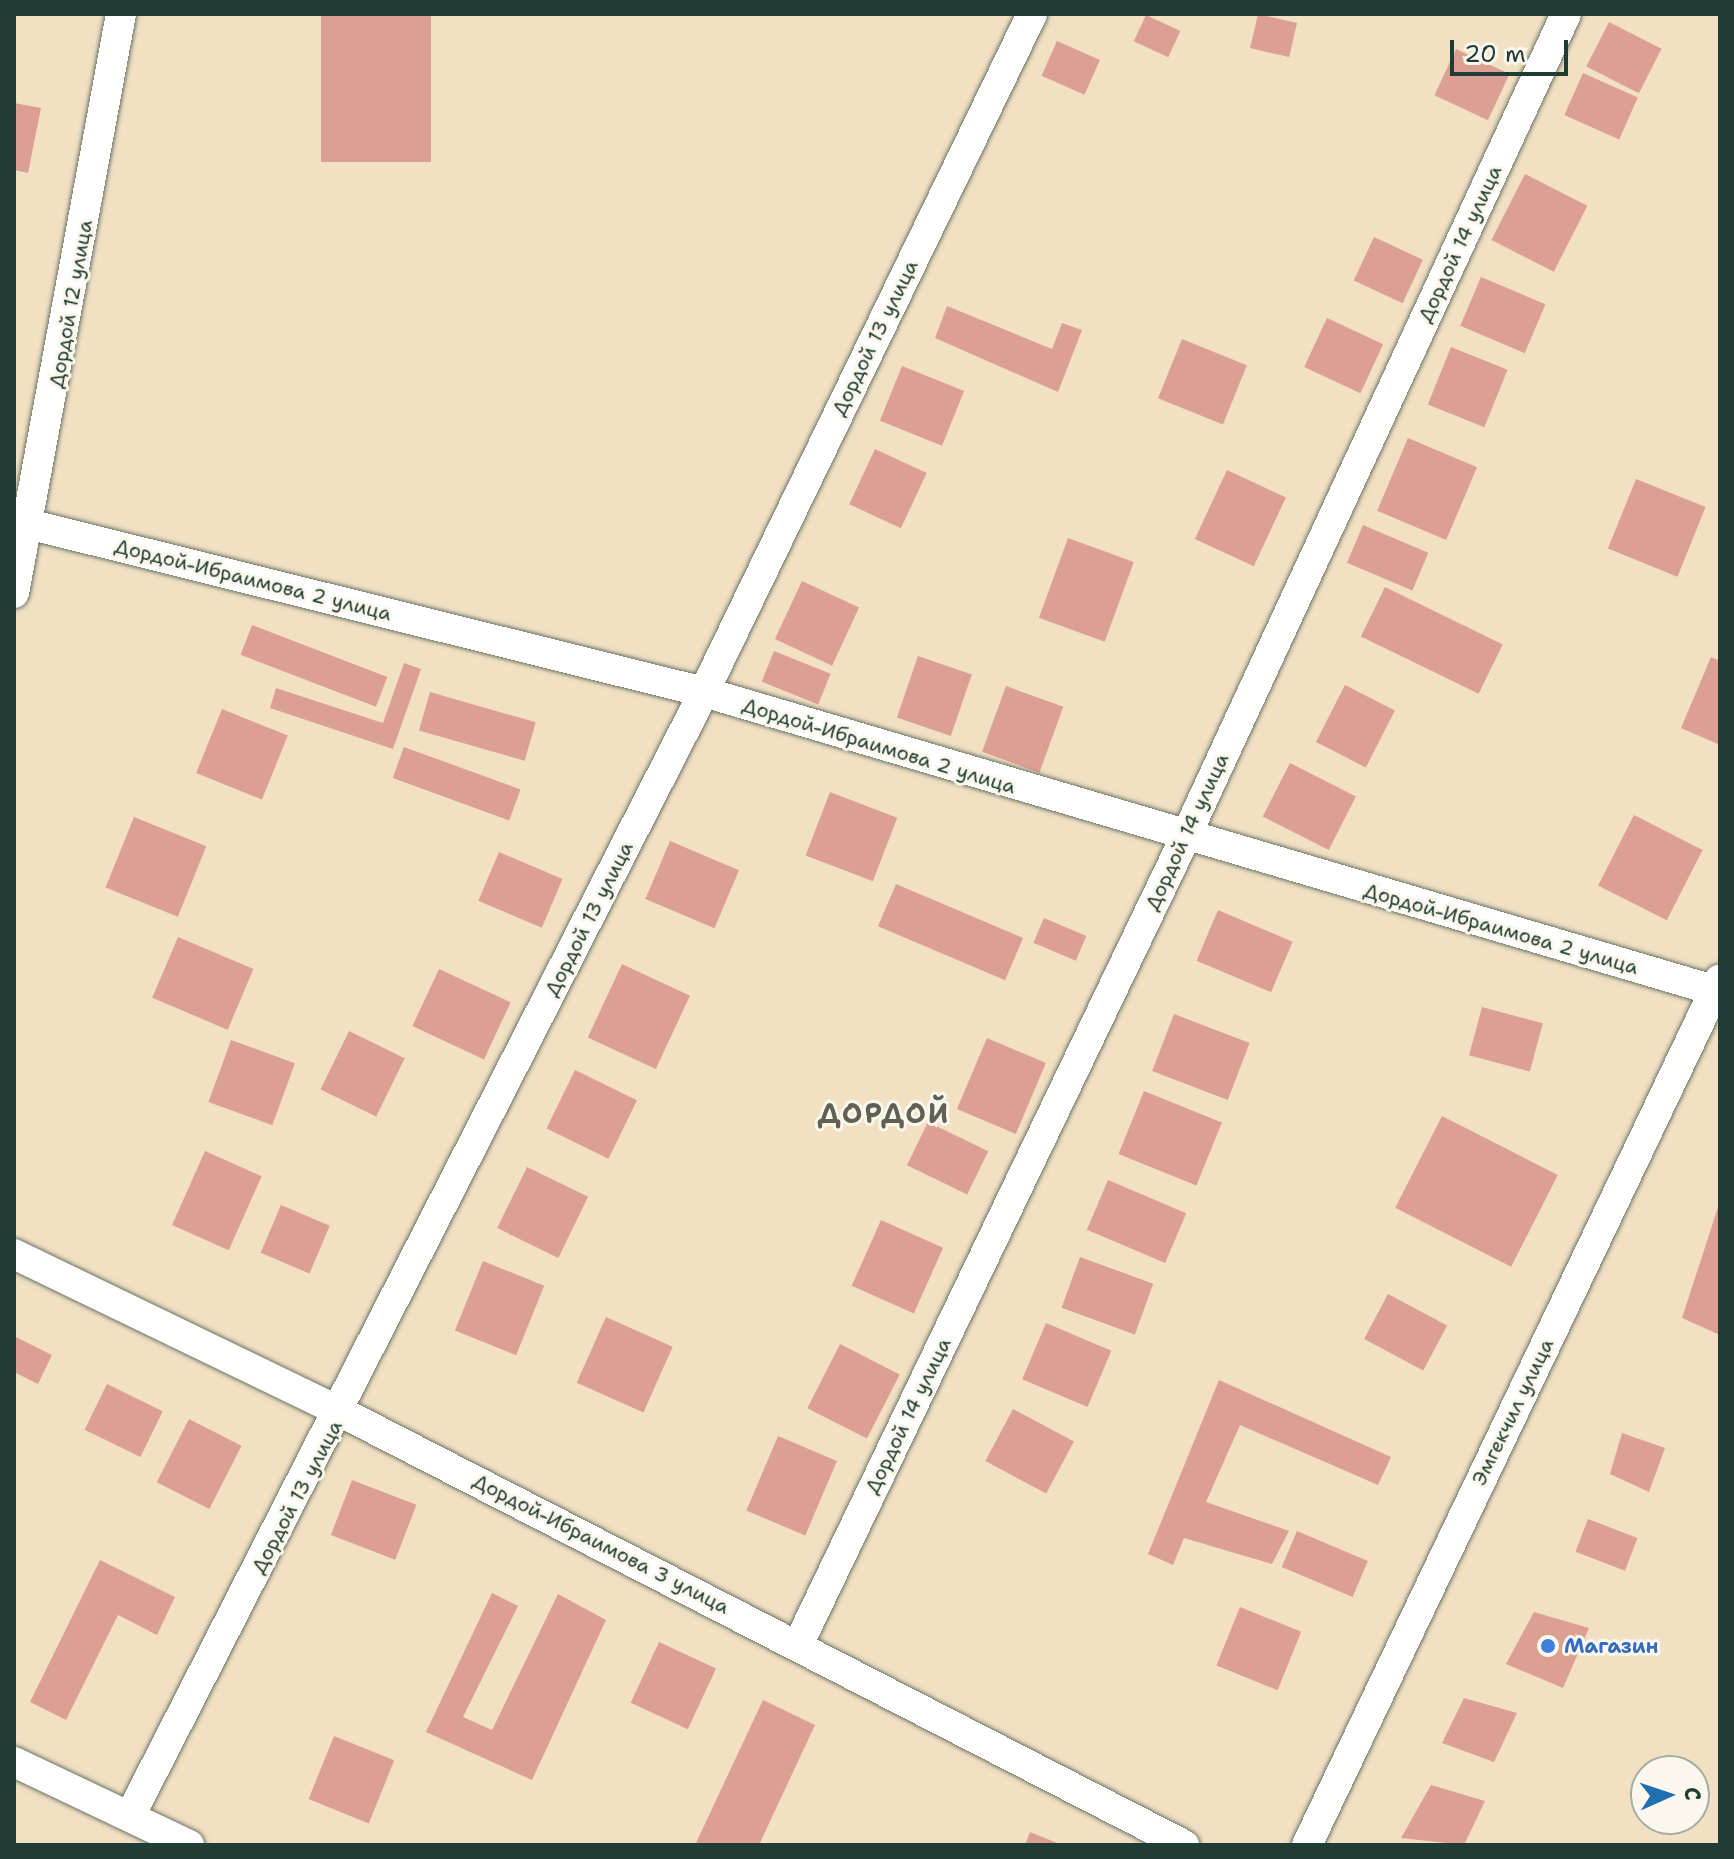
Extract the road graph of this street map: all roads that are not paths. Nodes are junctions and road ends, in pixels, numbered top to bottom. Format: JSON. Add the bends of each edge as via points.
{"nodes":[{"id":1,"x":121,"y":14,"type":"edge"},
{"id":2,"x":1032,"y":14,"type":"edge"},
{"id":3,"x":1566,"y":14,"type":"edge"},
{"id":4,"x":32,"y":525,"type":"junction"},
{"id":5,"x":14,"y":593,"type":"edge"},
{"id":6,"x":704,"y":692,"type":"junction"},
{"id":7,"x":1184,"y":840,"type":"junction"},
{"id":8,"x":1718,"y":987,"type":"edge"},
{"id":9,"x":14,"y":1254,"type":"edge"},
{"id":10,"x":341,"y":1412,"type":"junction"},
{"id":11,"x":798,"y":1645,"type":"junction"},
{"id":12,"x":14,"y":1762,"type":"edge"},
{"id":13,"x":130,"y":1816,"type":"junction"},
{"id":14,"x":189,"y":1845,"type":"edge"},
{"id":15,"x":1184,"y":1845,"type":"edge"},
{"id":16,"x":1307,"y":1845,"type":"edge"}],
"edges":[{"from":1,"to":4,"type":"street","name":"Дордой 12 улица"},
{"from":2,"to":6,"type":"street","name":"Дордой 13 улица"},
{"from":3,"to":7,"type":"street","name":"Дордой 14 улица"},
{"from":4,"to":5,"type":"street","name":"Дордой 12 улица"},
{"from":4,"to":6,"type":"street","name":"Дордой-Ибраимова 2 улица"},
{"from":6,"to":7,"type":"street","name":"Дордой-Ибраимова 2 улица"},
{"from":6,"to":10,"type":"street","name":"Дордой 13 улица"},
{"from":7,"to":8,"type":"street","name":"Дордой-Ибраимова 2 улица"},
{"from":7,"to":11,"type":"street","name":"Дордой 14 улица"},
{"from":8,"to":16,"type":"street","name":"Эмгекчил улица"},
{"from":9,"to":10,"type":"street","name":"Дордой-Ибраимова 3 улица"},
{"from":10,"to":11,"type":"street","name":"Дордой-Ибраимова 3 улица"},
{"from":10,"to":13,"type":"street","name":"Дордой 13 улица"},
{"from":11,"to":15,"type":"street","name":"Дордой-Ибраимова 3 улица"},
{"from":12,"to":13,"type":"street"},
{"from":13,"to":14,"type":"street"}]}
